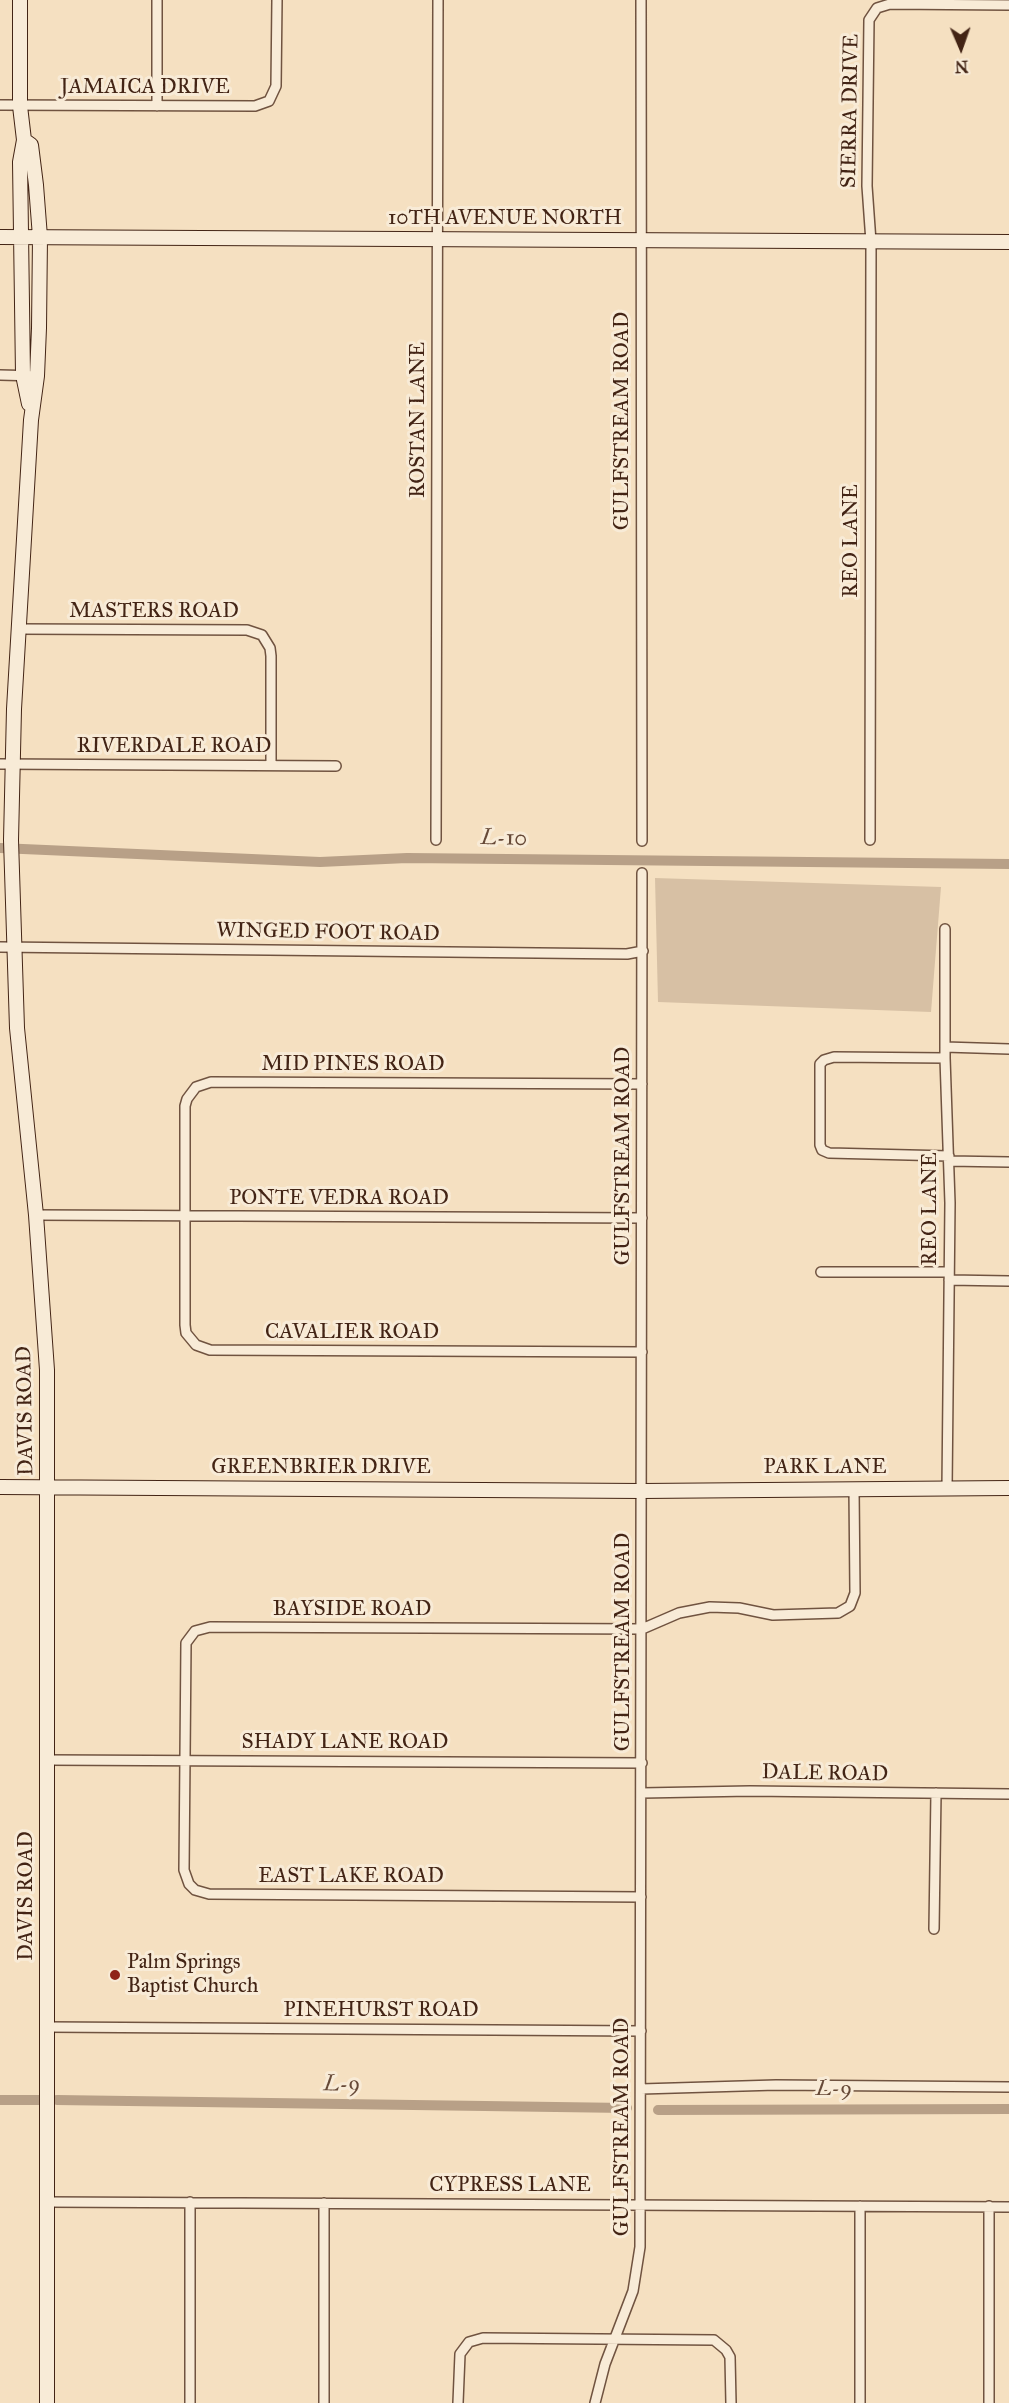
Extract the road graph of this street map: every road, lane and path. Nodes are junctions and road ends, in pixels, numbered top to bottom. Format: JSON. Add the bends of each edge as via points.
{"nodes":[{"id":1,"x":20,"y":0,"type":"edge"},
{"id":2,"x":157,"y":0,"type":"edge"},
{"id":3,"x":277,"y":0,"type":"edge"},
{"id":4,"x":438,"y":0,"type":"edge"},
{"id":5,"x":641,"y":0,"type":"edge"},
{"id":6,"x":1009,"y":4,"type":"edge"},
{"id":7,"x":0,"y":105,"type":"edge"},
{"id":8,"x":20,"y":106,"type":"junction"},
{"id":9,"x":157,"y":106,"type":"junction"},
{"id":10,"x":24,"y":140,"type":"junction"},
{"id":11,"x":0,"y":237,"type":"edge"},
{"id":12,"x":21,"y":237,"type":"junction"},
{"id":13,"x":40,"y":237,"type":"junction"},
{"id":14,"x":438,"y":239,"type":"junction"},
{"id":15,"x":641,"y":240,"type":"junction"},
{"id":16,"x":871,"y":242,"type":"junction"},
{"id":17,"x":1009,"y":242,"type":"edge"},
{"id":18,"x":0,"y":375,"type":"edge"},
{"id":19,"x":23,"y":375,"type":"junction"},
{"id":20,"x":38,"y":375,"type":"junction"},
{"id":21,"x":31,"y":420,"type":"junction"},
{"id":22,"x":19,"y":629,"type":"junction"},
{"id":23,"x":6,"y":764,"type":"edge"},
{"id":24,"x":271,"y":765,"type":"junction"},
{"id":25,"x":336,"y":766,"type":"dead end"},
{"id":26,"x":436,"y":840,"type":"dead end"},
{"id":27,"x":870,"y":840,"type":"dead end"},
{"id":28,"x":642,"y":841,"type":"dead end"},
{"id":29,"x":642,"y":873,"type":"dead end"},
{"id":30,"x":945,"y":928,"type":"dead end"},
{"id":31,"x":6,"y":947,"type":"edge"},
{"id":32,"x":643,"y":951,"type":"junction"},
{"id":33,"x":945,"y":1047,"type":"junction"},
{"id":34,"x":1009,"y":1049,"type":"edge"},
{"id":35,"x":945,"y":1058,"type":"junction"},
{"id":36,"x":642,"y":1084,"type":"junction"},
{"id":37,"x":949,"y":1159,"type":"junction"},
{"id":38,"x":1009,"y":1162,"type":"edge"},
{"id":39,"x":36,"y":1215,"type":"junction"},
{"id":40,"x":185,"y":1216,"type":"junction"},
{"id":41,"x":642,"y":1218,"type":"junction"},
{"id":42,"x":821,"y":1272,"type":"dead end"},
{"id":43,"x":949,"y":1276,"type":"junction"},
{"id":44,"x":1009,"y":1281,"type":"edge"},
{"id":45,"x":642,"y":1352,"type":"junction"},
{"id":46,"x":0,"y":1487,"type":"edge"},
{"id":47,"x":48,"y":1487,"type":"junction"},
{"id":48,"x":947,"y":1488,"type":"junction"},
{"id":49,"x":1009,"y":1488,"type":"edge"},
{"id":50,"x":854,"y":1489,"type":"junction"},
{"id":51,"x":642,"y":1491,"type":"junction"},
{"id":52,"x":642,"y":1629,"type":"junction"},
{"id":53,"x":48,"y":1760,"type":"junction"},
{"id":54,"x":184,"y":1761,"type":"junction"},
{"id":55,"x":642,"y":1763,"type":"junction"},
{"id":56,"x":642,"y":1793,"type":"junction"},
{"id":57,"x":936,"y":1793,"type":"junction"},
{"id":58,"x":1009,"y":1794,"type":"edge"},
{"id":59,"x":641,"y":1897,"type":"junction"},
{"id":60,"x":934,"y":1929,"type":"dead end"},
{"id":61,"x":48,"y":2027,"type":"junction"},
{"id":62,"x":641,"y":2031,"type":"junction"},
{"id":63,"x":1009,"y":2087,"type":"edge"},
{"id":64,"x":641,"y":2089,"type":"junction"},
{"id":65,"x":48,"y":2202,"type":"junction"},
{"id":66,"x":190,"y":2202,"type":"junction"},
{"id":67,"x":324,"y":2203,"type":"junction"},
{"id":68,"x":640,"y":2205,"type":"junction"},
{"id":69,"x":860,"y":2206,"type":"junction"},
{"id":70,"x":989,"y":2206,"type":"junction"},
{"id":71,"x":1009,"y":2206,"type":"edge"},
{"id":72,"x":615,"y":2338,"type":"junction"},
{"id":73,"x":47,"y":2403,"type":"edge"},
{"id":74,"x":190,"y":2403,"type":"edge"},
{"id":75,"x":324,"y":2403,"type":"edge"},
{"id":76,"x":458,"y":2403,"type":"edge"},
{"id":77,"x":595,"y":2403,"type":"edge"},
{"id":78,"x":731,"y":2403,"type":"edge"},
{"id":79,"x":860,"y":2403,"type":"edge"},
{"id":80,"x":989,"y":2403,"type":"edge"}],
"edges":[{"from":1,"to":8,"type":"street","name":"DAVIS ROAD"},
{"from":2,"to":9,"type":"street"},
{"from":3,"to":9,"type":"street","name":"JAMAICA DRIVE","via":[[276,86],[269,101],[255,106]]},
{"from":4,"to":14,"type":"street","name":"ROSTAN LANE"},
{"from":5,"to":15,"type":"street","name":"GULFSTREAM ROAD"},
{"from":6,"to":16,"type":"street","name":"SIERRA DRIVE","via":[[890,4],[872,14],[867,186]]},
{"from":7,"to":8,"type":"street","name":"JAMAICA DRIVE"},
{"from":8,"to":9,"type":"street","name":"JAMAICA DRIVE"},
{"from":8,"to":10,"type":"street","name":"DAVIS ROAD"},
{"from":10,"to":12,"type":"street","name":"DAVIS ROAD","via":[[20,162]]},
{"from":10,"to":13,"type":"street","name":"DAVIS ROAD","via":[[31,145]]},
{"from":11,"to":12,"type":"street","name":"10TH AVENUE NORTH"},
{"from":12,"to":13,"type":"street","name":"10TH AVENUE NORTH"},
{"from":12,"to":19,"type":"street","name":"DAVIS ROAD"},
{"from":13,"to":14,"type":"street","name":"10TH AVENUE NORTH"},
{"from":13,"to":20,"type":"street","name":"DAVIS ROAD"},
{"from":14,"to":15,"type":"street","name":"10TH AVENUE NORTH"},
{"from":14,"to":26,"type":"street","name":"ROSTAN LANE"},
{"from":15,"to":16,"type":"street","name":"10TH AVENUE NORTH"},
{"from":15,"to":28,"type":"street","name":"GULFSTREAM ROAD"},
{"from":16,"to":17,"type":"street","name":"10TH AVENUE NORTH"},
{"from":16,"to":27,"type":"street","name":"REO LANE"},
{"from":18,"to":19,"type":"street"},
{"from":19,"to":20,"type":"street"},
{"from":19,"to":21,"type":"street","name":"DAVIS ROAD"},
{"from":20,"to":21,"type":"street","name":"DAVIS ROAD"},
{"from":21,"to":22,"type":"street","name":"DAVIS ROAD"},
{"from":22,"to":23,"type":"street","name":"DAVIS ROAD"},
{"from":22,"to":24,"type":"street","name":"MASTERS ROAD","via":[[247,630],[262,635],[272,656]]},
{"from":23,"to":24,"type":"street","name":"RIVERDALE ROAD"},
{"from":23,"to":31,"type":"street","name":"DAVIS ROAD","via":[[11,840]]},
{"from":24,"to":25,"type":"street","name":"RIVERDALE ROAD"},
{"from":29,"to":32,"type":"street","name":"GULFSTREAM ROAD"},
{"from":30,"to":33,"type":"street","name":"REO LANE"},
{"from":31,"to":32,"type":"street","name":"WINGED FOOT ROAD","via":[[627,954]]},
{"from":31,"to":39,"type":"street","name":"DAVIS ROAD"},
{"from":32,"to":36,"type":"street","name":"GULFSTREAM ROAD"},
{"from":33,"to":34,"type":"street"},
{"from":33,"to":35,"type":"street","name":"REO LANE"},
{"from":35,"to":37,"type":"street","name":"REO LANE"},
{"from":35,"to":37,"type":"street","via":[[824,1060],[820,1064],[820,1145],[829,1154]]},
{"from":36,"to":40,"type":"street","name":"MID PINES ROAD","via":[[203,1083],[190,1092],[185,1106]]},
{"from":36,"to":41,"type":"street","name":"GULFSTREAM ROAD"},
{"from":37,"to":38,"type":"street"},
{"from":37,"to":43,"type":"street","name":"REO LANE"},
{"from":39,"to":40,"type":"street","name":"PONTE VEDRA ROAD"},
{"from":39,"to":47,"type":"street","name":"DAVIS ROAD","via":[[47,1370]]},
{"from":40,"to":41,"type":"street","name":"PONTE VEDRA ROAD"},
{"from":40,"to":45,"type":"street","name":"CAVALIER ROAD","via":[[185,1325],[190,1340],[202,1349]]},
{"from":41,"to":45,"type":"street","name":"GULFSTREAM ROAD"},
{"from":42,"to":43,"type":"street"},
{"from":43,"to":44,"type":"street"},
{"from":43,"to":48,"type":"street","name":"REO LANE"},
{"from":45,"to":51,"type":"street","name":"GULFSTREAM ROAD"},
{"from":46,"to":47,"type":"street","name":"GREENBRIER DRIVE"},
{"from":47,"to":51,"type":"street","name":"GREENBRIER DRIVE"},
{"from":47,"to":53,"type":"street","name":"DAVIS ROAD"},
{"from":48,"to":49,"type":"street","name":"PARK LANE"},
{"from":48,"to":50,"type":"street","name":"PARK LANE"},
{"from":50,"to":51,"type":"street","name":"PARK LANE"},
{"from":50,"to":52,"type":"street","via":[[855,1593],[845,1611],[773,1615],[710,1607],[680,1613]]},
{"from":51,"to":52,"type":"street","name":"GULFSTREAM ROAD"},
{"from":52,"to":54,"type":"street","name":"BAYSIDE ROAD","via":[[202,1628],[190,1637],[184,1651]]},
{"from":52,"to":55,"type":"street","name":"GULFSTREAM ROAD"},
{"from":53,"to":54,"type":"street","name":"SHADY LANE ROAD"},
{"from":53,"to":61,"type":"street","name":"DAVIS ROAD"},
{"from":54,"to":55,"type":"street","name":"SHADY LANE ROAD"},
{"from":54,"to":59,"type":"street","name":"EAST LAKE ROAD","via":[[184,1870],[189,1884],[202,1893]]},
{"from":55,"to":56,"type":"street","name":"GULFSTREAM ROAD"},
{"from":56,"to":57,"type":"street","name":"DALE ROAD"},
{"from":56,"to":59,"type":"street","name":"GULFSTREAM ROAD"},
{"from":57,"to":58,"type":"street","name":"DALE ROAD"},
{"from":57,"to":60,"type":"street"},
{"from":59,"to":62,"type":"street","name":"GULFSTREAM ROAD"},
{"from":61,"to":62,"type":"street","name":"PINEHURST ROAD"},
{"from":61,"to":65,"type":"street","name":"DAVIS ROAD"},
{"from":62,"to":64,"type":"street","name":"GULFSTREAM ROAD"},
{"from":63,"to":64,"type":"street","via":[[776,2085]]},
{"from":64,"to":68,"type":"street","name":"GULFSTREAM ROAD"},
{"from":65,"to":66,"type":"street","name":"CYPRESS LANE"},
{"from":65,"to":73,"type":"street","name":"DAVIS ROAD"},
{"from":66,"to":67,"type":"street","name":"CYPRESS LANE"},
{"from":66,"to":74,"type":"street"},
{"from":67,"to":68,"type":"street","name":"CYPRESS LANE"},
{"from":67,"to":75,"type":"street"},
{"from":68,"to":69,"type":"street","name":"CYPRESS LANE"},
{"from":68,"to":72,"type":"street","name":"GULFSTREAM ROAD","via":[[636,2274]]},
{"from":69,"to":70,"type":"street","name":"CYPRESS LANE"},
{"from":69,"to":79,"type":"street"},
{"from":70,"to":71,"type":"street","name":"CYPRESS LANE"},
{"from":70,"to":80,"type":"street"},
{"from":72,"to":76,"type":"street","via":[[476,2339],[460,2354]]},
{"from":72,"to":77,"type":"street","name":"GULFSTREAM ROAD"},
{"from":72,"to":78,"type":"street","via":[[707,2339],[721,2344],[730,2357]]}]}
